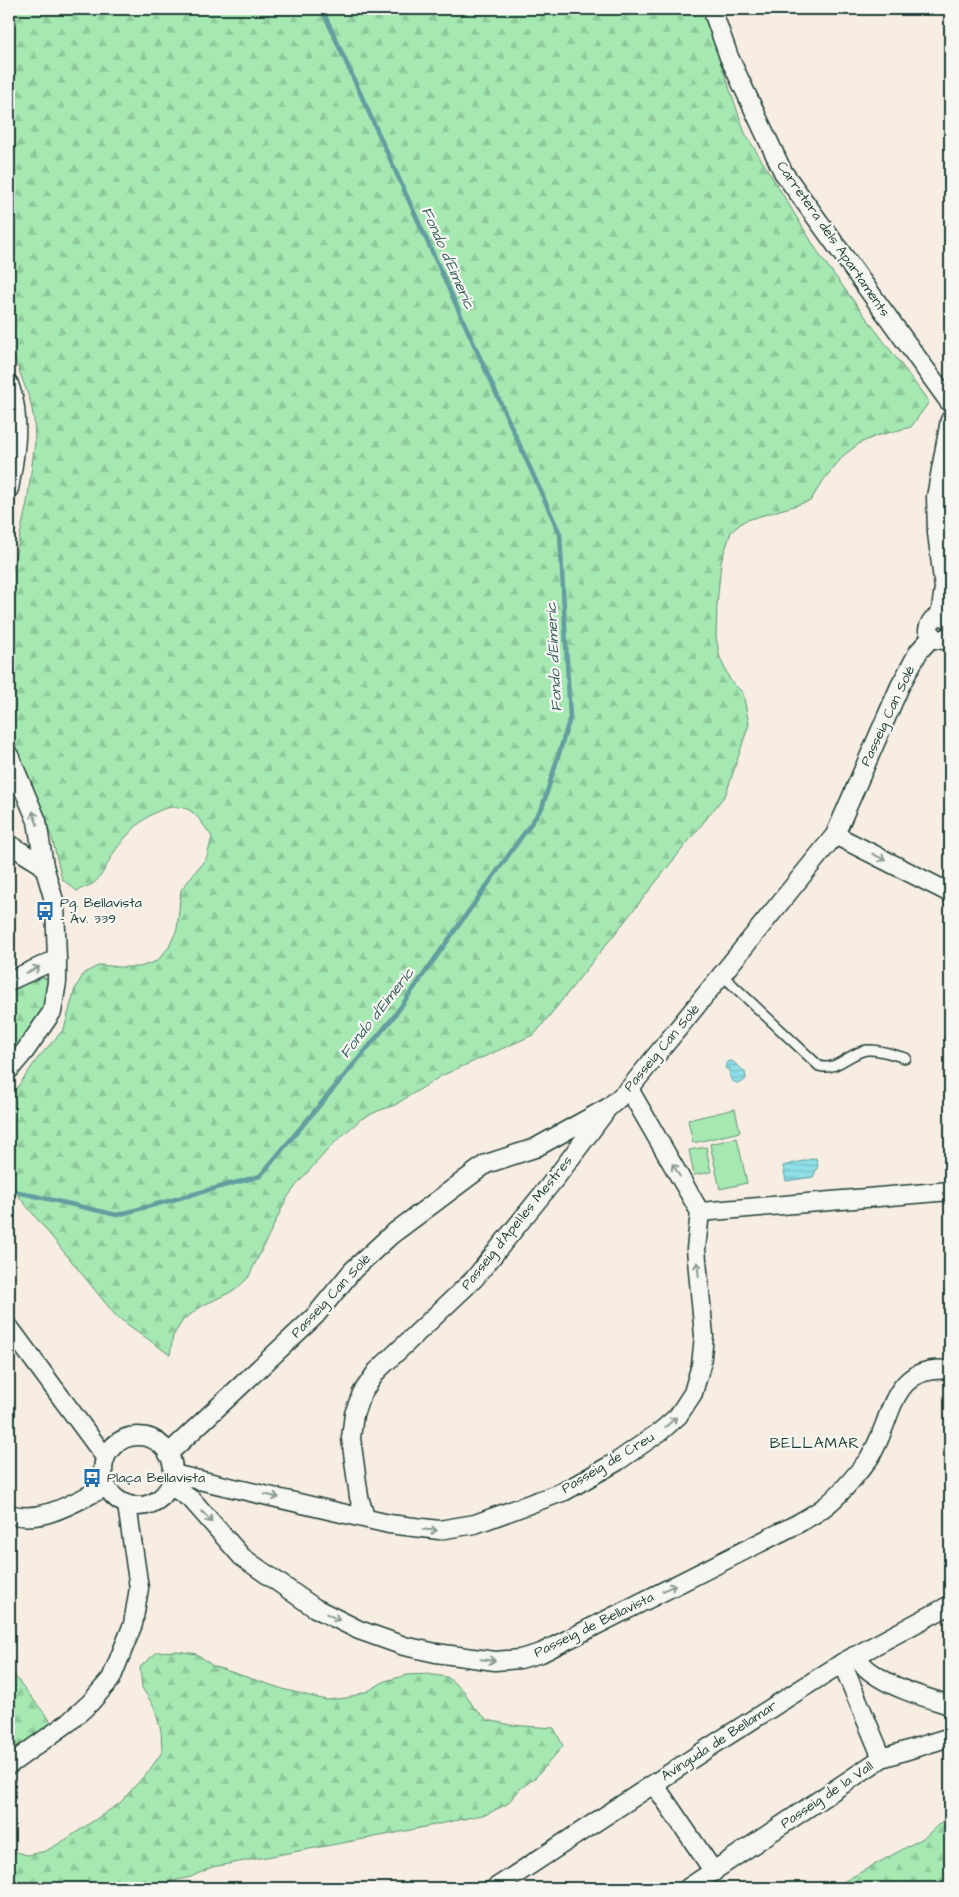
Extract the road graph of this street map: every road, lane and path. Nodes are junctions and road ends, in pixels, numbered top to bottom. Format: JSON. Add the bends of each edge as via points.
{"nodes":[{"id":1,"x":712,"y":9,"type":"edge"},
{"id":2,"x":9,"y":384,"type":"edge"},
{"id":3,"x":950,"y":403,"type":"edge"},
{"id":4,"x":950,"y":420,"type":"edge"},
{"id":5,"x":9,"y":489,"type":"edge"},
{"id":6,"x":945,"y":618,"type":"edge"},
{"id":7,"x":950,"y":635,"type":"edge"},
{"id":8,"x":932,"y":637,"type":"junction"},
{"id":9,"x":9,"y":755,"type":"edge"},
{"id":10,"x":835,"y":836,"type":"junction"},
{"id":11,"x":9,"y":844,"type":"edge"},
{"id":12,"x":44,"y":866,"type":"junction"},
{"id":13,"x":950,"y":893,"type":"edge"},
{"id":14,"x":57,"y":959,"type":"junction"},
{"id":15,"x":722,"y":975,"type":"junction"},
{"id":16,"x":9,"y":981,"type":"edge"},
{"id":17,"x":906,"y":1058,"type":"dead end"},
{"id":18,"x":9,"y":1070,"type":"edge"},
{"id":19,"x":629,"y":1089,"type":"junction"},
{"id":20,"x":609,"y":1107,"type":"junction"},
{"id":21,"x":950,"y":1190,"type":"edge"},
{"id":22,"x":700,"y":1212,"type":"junction"},
{"id":23,"x":9,"y":1327,"type":"edge"},
{"id":24,"x":950,"y":1370,"type":"edge"},
{"id":25,"x":168,"y":1454,"type":"junction"},
{"id":26,"x":105,"y":1457,"type":"junction"},
{"id":27,"x":172,"y":1479,"type":"junction"},
{"id":28,"x":106,"y":1487,"type":"junction"},
{"id":29,"x":127,"y":1505,"type":"junction"},
{"id":30,"x":9,"y":1514,"type":"edge"},
{"id":31,"x":365,"y":1517,"type":"junction"},
{"id":32,"x":950,"y":1605,"type":"edge"},
{"id":33,"x":848,"y":1659,"type":"junction"},
{"id":34,"x":950,"y":1705,"type":"edge"},
{"id":35,"x":950,"y":1737,"type":"edge"},
{"id":36,"x":882,"y":1758,"type":"junction"},
{"id":37,"x":9,"y":1765,"type":"edge"},
{"id":38,"x":654,"y":1784,"type":"junction"},
{"id":39,"x":714,"y":1872,"type":"junction"},
{"id":40,"x":495,"y":1888,"type":"edge"},
{"id":41,"x":688,"y":1888,"type":"edge"}],
"edges":[{"from":1,"to":3,"type":"street","name":"Carretera dels Apartaments","via":[[729,57],[784,172]]},
{"from":2,"to":5,"type":"street","via":[[17,425]]},
{"from":4,"to":6,"type":"street","via":[[936,498]]},
{"from":6,"to":8,"type":"street","via":[[932,619],[928,630]]},
{"from":7,"to":8,"type":"street","via":[[944,640]]},
{"from":8,"to":10,"type":"street","name":"Passeig Can Solé","via":[[919,651],[900,686]]},
{"from":12,"to":9,"type":"street","one_way":true,"via":[[37,821]]},
{"from":10,"to":13,"type":"street","one_way":true},
{"from":10,"to":15,"type":"street","name":"Passeig Can Solé"},
{"from":11,"to":12,"type":"street"},
{"from":12,"to":14,"type":"street","via":[[55,904]]},
{"from":16,"to":14,"type":"street","one_way":true},
{"from":14,"to":18,"type":"street","via":[[52,1012]]},
{"from":15,"to":17,"type":"lane","via":[[819,1066],[829,1068],[866,1050]]},
{"from":15,"to":19,"type":"street","name":"Passeig Can Solé"},
{"from":19,"to":20,"type":"street","name":"Passeig Can Solé"},
{"from":22,"to":19,"type":"street","one_way":true},
{"from":20,"to":25,"type":"street","name":"Passeig Can Solé","via":[[536,1148],[486,1164],[391,1234],[354,1270],[315,1316]]},
{"from":20,"to":31,"type":"street","name":"Passeig d'Apel·les Mestres","via":[[474,1279],[377,1371],[362,1394],[354,1414],[351,1438]]},
{"from":21,"to":22,"type":"street"},
{"from":31,"to":22,"type":"street","name":"Passeig de Creu","one_way":true,"via":[[389,1524],[439,1530],[475,1524],[565,1491],[661,1432],[678,1416],[693,1393],[701,1365],[704,1336],[696,1249]]},
{"from":23,"to":26,"type":"street"},
{"from":27,"to":24,"type":"street","name":"Passeig de Bellavista","one_way":true,"via":[[242,1557],[315,1608],[358,1630],[404,1646],[495,1661],[520,1659],[541,1654],[825,1507],[869,1458],[892,1404],[904,1386],[916,1375],[933,1368]]},
{"from":25,"to":26,"type":"street","via":[[159,1443],[148,1437],[135,1436],[122,1439]]},
{"from":25,"to":27,"type":"street"},
{"from":26,"to":28,"type":"street","via":[[103,1477]]},
{"from":27,"to":29,"type":"street","via":[[160,1499],[144,1506]]},
{"from":27,"to":31,"type":"street","name":"Passeig de Creu","one_way":true},
{"from":28,"to":29,"type":"street","via":[[111,1495]]},
{"from":28,"to":30,"type":"street","via":[[45,1515]]},
{"from":29,"to":37,"type":"street","via":[[139,1588],[133,1624],[111,1679],[69,1722]]},
{"from":32,"to":33,"type":"street","name":"Avinguda de Bellamar"},
{"from":33,"to":34,"type":"street","via":[[881,1679]]},
{"from":33,"to":36,"type":"street"},
{"from":33,"to":38,"type":"street","name":"Avinguda de Bellamar"},
{"from":35,"to":36,"type":"street","name":"Passeig de la Vall"},
{"from":36,"to":39,"type":"street","name":"Passeig de la Vall"},
{"from":38,"to":39,"type":"street"},
{"from":38,"to":40,"type":"street","name":"Avinguda de Bellamar"},
{"from":39,"to":41,"type":"street","name":"Passeig de la Vall"}]}
